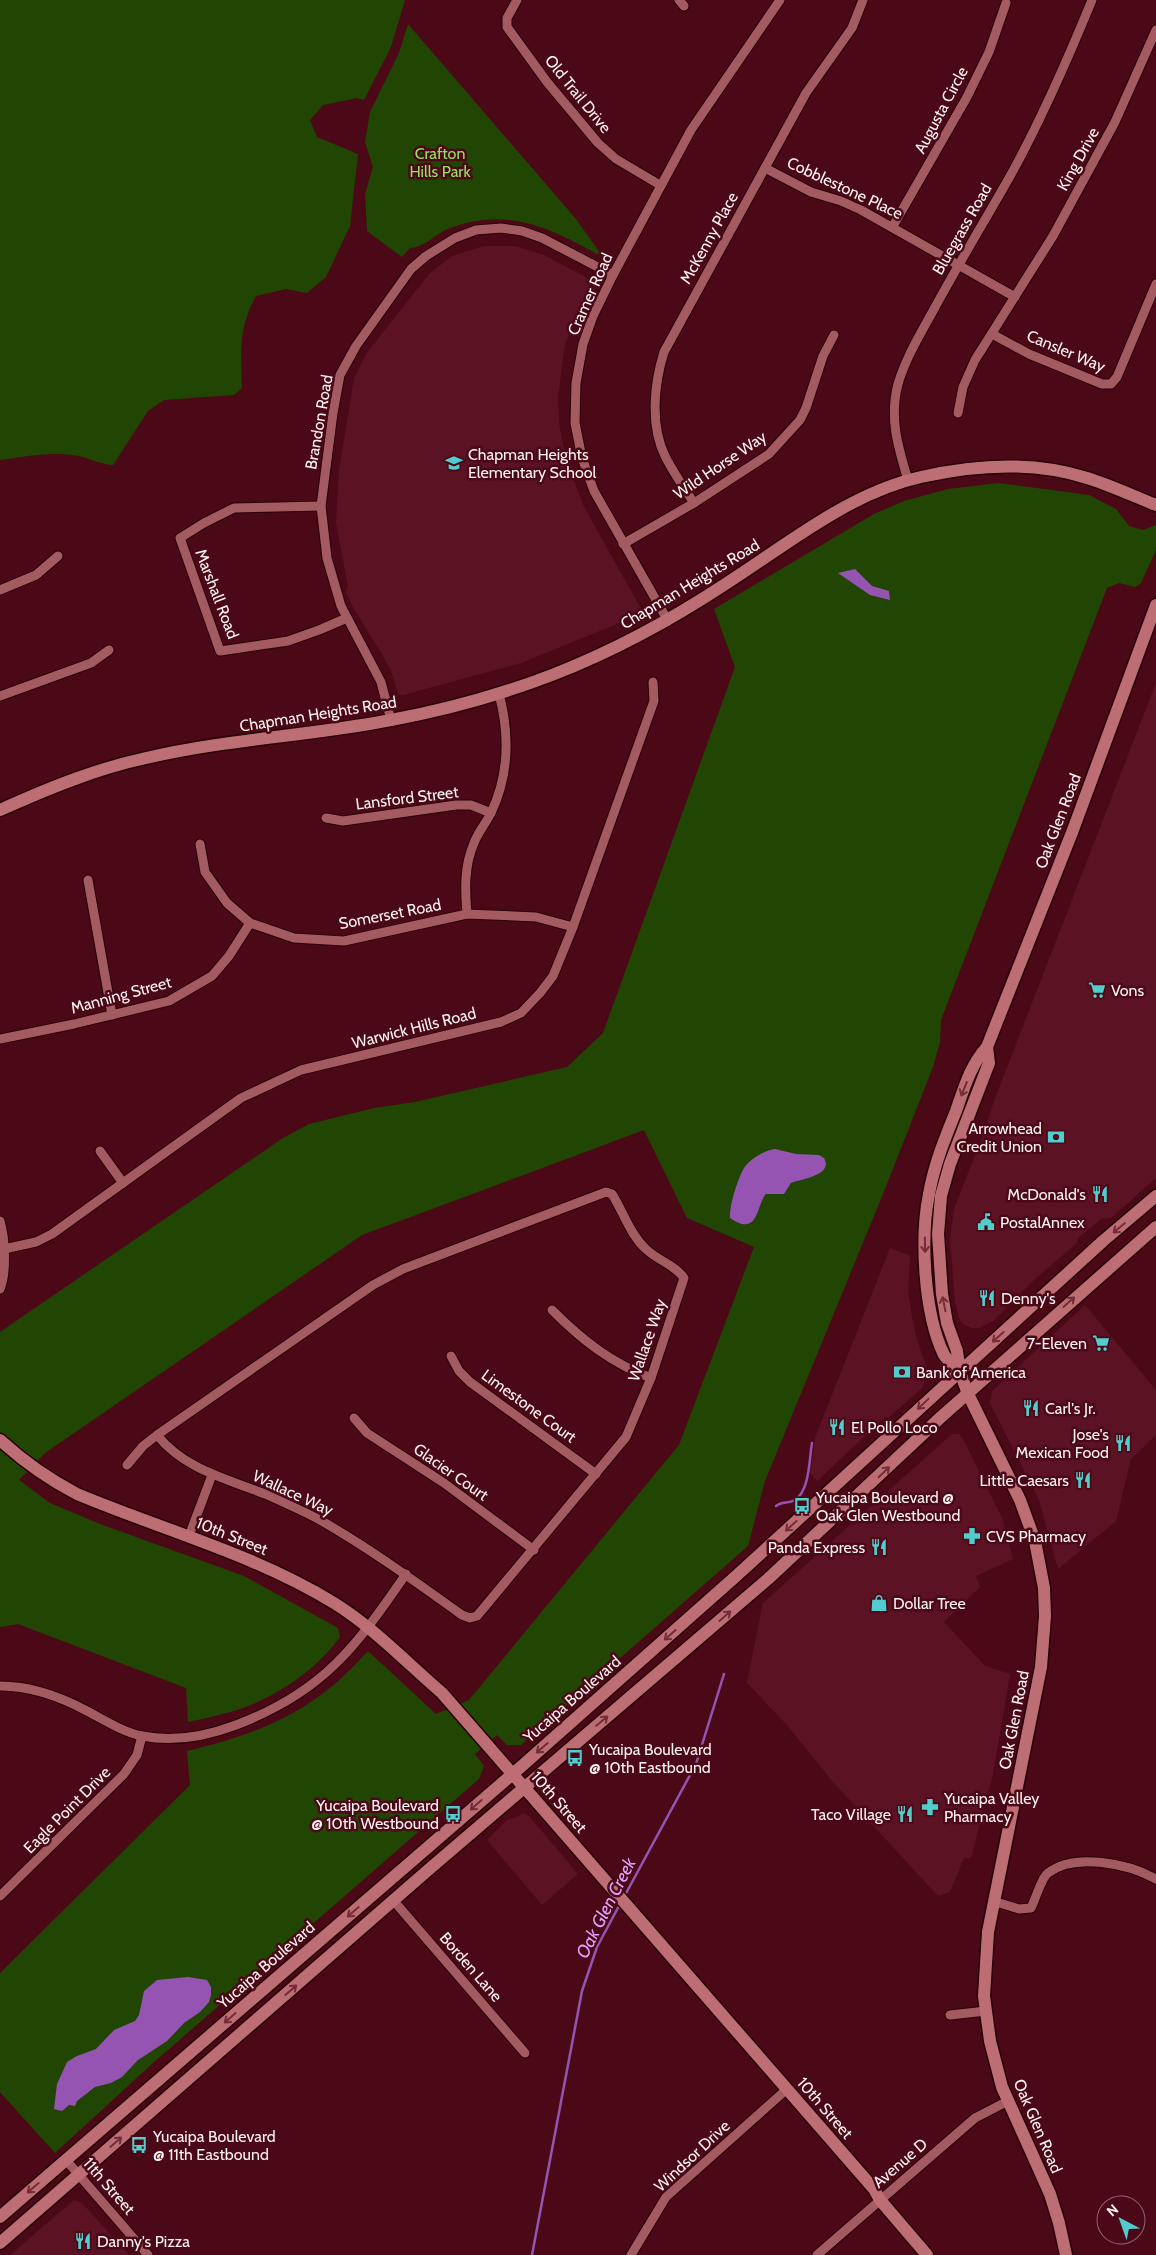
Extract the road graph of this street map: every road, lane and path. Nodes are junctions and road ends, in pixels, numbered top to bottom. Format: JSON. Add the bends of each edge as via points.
{"nodes":[{"id":1,"x":517,"y":0,"type":"edge"},
{"id":2,"x":780,"y":0,"type":"edge"},
{"id":3,"x":863,"y":0,"type":"edge"},
{"id":4,"x":1092,"y":0,"type":"edge"},
{"id":5,"x":1006,"y":3,"type":"dead end"},
{"id":6,"x":1156,"y":30,"type":"edge"},
{"id":7,"x":765,"y":168,"type":"junction"},
{"id":8,"x":660,"y":186,"type":"junction"},
{"id":9,"x":893,"y":226,"type":"junction"},
{"id":10,"x":958,"y":264,"type":"junction"},
{"id":11,"x":613,"y":275,"type":"junction"},
{"id":12,"x":1156,"y":284,"type":"edge"},
{"id":13,"x":1015,"y":297,"type":"junction"},
{"id":14,"x":992,"y":334,"type":"junction"},
{"id":15,"x":834,"y":336,"type":"dead end"},
{"id":16,"x":958,"y":413,"type":"dead end"},
{"id":17,"x":908,"y":480,"type":"junction"},
{"id":18,"x":694,"y":503,"type":"junction"},
{"id":19,"x":1156,"y":505,"type":"edge"},
{"id":20,"x":321,"y":506,"type":"junction"},
{"id":21,"x":624,"y":544,"type":"junction"},
{"id":22,"x":58,"y":556,"type":"dead end"},
{"id":23,"x":0,"y":590,"type":"edge"},
{"id":24,"x":1156,"y":605,"type":"edge"},
{"id":25,"x":347,"y":618,"type":"junction"},
{"id":26,"x":668,"y":621,"type":"junction"},
{"id":27,"x":109,"y":650,"type":"dead end"},
{"id":28,"x":653,"y":682,"type":"dead end"},
{"id":29,"x":499,"y":694,"type":"junction"},
{"id":30,"x":0,"y":696,"type":"edge"},
{"id":31,"x":391,"y":720,"type":"junction"},
{"id":32,"x":0,"y":810,"type":"edge"},
{"id":33,"x":491,"y":813,"type":"junction"},
{"id":34,"x":326,"y":818,"type":"dead end"},
{"id":35,"x":200,"y":844,"type":"dead end"},
{"id":36,"x":88,"y":880,"type":"dead end"},
{"id":37,"x":467,"y":914,"type":"junction"},
{"id":38,"x":250,"y":923,"type":"junction"},
{"id":39,"x":573,"y":927,"type":"junction"},
{"id":40,"x":112,"y":1015,"type":"junction"},
{"id":41,"x":0,"y":1039,"type":"edge"},
{"id":42,"x":100,"y":1152,"type":"dead end"},
{"id":43,"x":123,"y":1183,"type":"junction"},
{"id":44,"x":1156,"y":1196,"type":"edge"},
{"id":45,"x":0,"y":1220,"type":"edge"},
{"id":46,"x":1156,"y":1227,"type":"edge"},
{"id":47,"x":4,"y":1249,"type":"junction"},
{"id":48,"x":0,"y":1288,"type":"edge"},
{"id":49,"x":552,"y":1310,"type":"dead end"},
{"id":50,"x":451,"y":1356,"type":"dead end"},
{"id":51,"x":960,"y":1372,"type":"junction"},
{"id":52,"x":651,"y":1378,"type":"junction"},
{"id":53,"x":968,"y":1394,"type":"junction"},
{"id":54,"x":354,"y":1418,"type":"dead end"},
{"id":55,"x":157,"y":1435,"type":"junction"},
{"id":56,"x":0,"y":1440,"type":"edge"},
{"id":57,"x":126,"y":1465,"type":"dead end"},
{"id":58,"x":596,"y":1474,"type":"junction"},
{"id":59,"x":212,"y":1475,"type":"junction"},
{"id":60,"x":189,"y":1536,"type":"junction"},
{"id":61,"x":534,"y":1550,"type":"junction"},
{"id":62,"x":406,"y":1574,"type":"junction"},
{"id":63,"x":368,"y":1629,"type":"junction"},
{"id":64,"x":0,"y":1686,"type":"edge"},
{"id":65,"x":142,"y":1736,"type":"junction"},
{"id":66,"x":512,"y":1773,"type":"junction"},
{"id":67,"x":524,"y":1787,"type":"junction"},
{"id":68,"x":1156,"y":1879,"type":"edge"},
{"id":69,"x":0,"y":1896,"type":"edge"},
{"id":70,"x":393,"y":1900,"type":"junction"},
{"id":71,"x":993,"y":1901,"type":"junction"},
{"id":72,"x":986,"y":2011,"type":"junction"},
{"id":73,"x":950,"y":2015,"type":"dead end"},
{"id":74,"x":525,"y":2053,"type":"dead end"},
{"id":75,"x":787,"y":2089,"type":"junction"},
{"id":76,"x":1008,"y":2101,"type":"junction"},
{"id":77,"x":66,"y":2160,"type":"junction"},
{"id":78,"x":79,"y":2174,"type":"junction"},
{"id":79,"x":880,"y":2200,"type":"junction"},
{"id":80,"x":0,"y":2217,"type":"edge"},
{"id":81,"x":0,"y":2243,"type":"edge"},
{"id":82,"x":148,"y":2255,"type":"edge"},
{"id":83,"x":630,"y":2255,"type":"edge"},
{"id":84,"x":816,"y":2255,"type":"edge"},
{"id":85,"x":927,"y":2255,"type":"edge"},
{"id":86,"x":1066,"y":2255,"type":"edge"}],
"edges":[{"from":1,"to":8,"type":"street","name":"Old Trail Drive","via":[[507,18],[507,27],[548,82],[598,143],[616,159]]},
{"from":2,"to":8,"type":"street","name":"Cramer Road","via":[[691,130]]},
{"from":3,"to":7,"type":"street","name":"McKenny Place","via":[[852,28],[806,93]]},
{"from":4,"to":10,"type":"street","name":"Bluegrass Road","via":[[1060,79],[1031,137]]},
{"from":5,"to":9,"type":"street","name":"Augusta Circle","via":[[967,98]]},
{"from":6,"to":13,"type":"street","name":"King Drive","via":[[1115,122],[1053,236]]},
{"from":7,"to":9,"type":"street","name":"Cobblestone Place"},
{"from":7,"to":18,"type":"street","name":"McKenny Place","via":[[664,352],[658,373],[658,432],[665,455]]},
{"from":8,"to":11,"type":"street","name":"Cramer Road"},
{"from":9,"to":10,"type":"street","name":"Cobblestone Place"},
{"from":10,"to":13,"type":"street","name":"Cobblestone Place"},
{"from":10,"to":17,"type":"street","name":"Bluegrass Road","via":[[911,350],[898,385],[896,443]]},
{"from":11,"to":20,"type":"street","name":"Brandon Road","via":[[522,230],[476,230],[455,238],[426,256],[411,269],[356,346],[340,375]]},
{"from":11,"to":21,"type":"street","name":"Cramer Road","via":[[583,344],[576,383],[575,423],[582,458],[594,491]]},
{"from":12,"to":14,"type":"street","name":"Cansler Way","via":[[1117,377],[1111,384],[1102,384],[1029,354]]},
{"from":13,"to":14,"type":"street","name":"King Drive"},
{"from":14,"to":16,"type":"street","name":"King Drive","via":[[963,387]]},
{"from":15,"to":18,"type":"street","name":"Wild Horse Way","via":[[822,356],[806,408],[790,433],[769,454]]},
{"from":17,"to":19,"type":"main road","name":"Chapman Heights Road","via":[[949,471],[1036,468],[1085,477]]},
{"from":17,"to":26,"type":"main road","name":"Chapman Heights Road","via":[[836,512]]},
{"from":18,"to":21,"type":"street","name":"Wild Horse Way"},
{"from":20,"to":25,"type":"street","name":"Brandon Road","via":[[327,558]]},
{"from":20,"to":25,"type":"street","name":"Marshall Road","via":[[234,508],[180,538],[220,651],[288,641]]},
{"from":21,"to":26,"type":"street","name":"Cramer Road"},
{"from":22,"to":23,"type":"street","via":[[36,575]]},
{"from":24,"to":51,"type":"main road","name":"Oak Glen Road","via":[[988,1047],[989,1063],[950,1164],[940,1206],[938,1234],[942,1294]]},
{"from":25,"to":31,"type":"street","name":"Brandon Road","via":[[381,682]]},
{"from":26,"to":29,"type":"main road","name":"Chapman Heights Road","via":[[612,650]]},
{"from":27,"to":30,"type":"street","via":[[91,663]]},
{"from":28,"to":39,"type":"street","name":"Warwick Hills Road","via":[[654,701]]},
{"from":29,"to":31,"type":"main road","name":"Chapman Heights Road"},
{"from":29,"to":33,"type":"street","via":[[507,749],[501,787]]},
{"from":31,"to":32,"type":"main road","name":"Chapman Heights Road","via":[[146,758],[89,774]]},
{"from":33,"to":34,"type":"street","name":"Lansford Street","via":[[471,805],[456,805],[344,821]]},
{"from":33,"to":37,"type":"street","via":[[474,843],[468,863],[465,884]]},
{"from":35,"to":38,"type":"street","name":"Somerset Road","via":[[206,872],[227,903]]},
{"from":36,"to":40,"type":"street"},
{"from":37,"to":38,"type":"street","name":"Somerset Road","via":[[344,941],[294,938]]},
{"from":37,"to":39,"type":"street","name":"Somerset Road","via":[[536,917]]},
{"from":38,"to":40,"type":"street","name":"Manning Street","via":[[212,976],[169,1001]]},
{"from":39,"to":43,"type":"street","name":"Warwick Hills Road","via":[[552,976],[521,1013],[501,1022],[301,1070],[281,1078],[241,1098]]},
{"from":40,"to":41,"type":"street","name":"Manning Street"},
{"from":42,"to":43,"type":"street"},
{"from":43,"to":47,"type":"street","name":"Warwick Hills Road","via":[[52,1234],[36,1242]]},
{"from":44,"to":51,"type":"main road","name":"Yucaipa Boulevard","one_way":true},
{"from":45,"to":47,"type":"street"},
{"from":53,"to":46,"type":"main road","one_way":true},
{"from":47,"to":48,"type":"street"},
{"from":49,"to":52,"type":"street","via":[[580,1339],[609,1359]]},
{"from":50,"to":58,"type":"street","name":"Limestone Court","via":[[470,1382]]},
{"from":51,"to":53,"type":"main road","name":"Oak Glen Road"},
{"from":51,"to":66,"type":"main road","name":"Yucaipa Boulevard","one_way":true,"via":[[735,1577]]},
{"from":52,"to":55,"type":"street","name":"Wallace Way","via":[[684,1278],[678,1269],[646,1250],[627,1225],[612,1194],[606,1192],[403,1269],[373,1285]]},
{"from":52,"to":58,"type":"street","name":"Wallace Way","via":[[626,1437]]},
{"from":67,"to":53,"type":"main road","one_way":true,"via":[[768,1579]]},
{"from":53,"to":71,"type":"main road","name":"Oak Glen Road","via":[[1028,1520],[1041,1562],[1044,1588],[1041,1667]]},
{"from":54,"to":61,"type":"street","name":"Glacier Court","via":[[367,1433],[444,1483]]},
{"from":55,"to":57,"type":"street","name":"Wallace Way"},
{"from":55,"to":59,"type":"street","name":"Wallace Way","via":[[188,1462]]},
{"from":56,"to":60,"type":"main road","name":"10th Street","via":[[60,1485],[108,1507]]},
{"from":58,"to":61,"type":"street","name":"Wallace Way"},
{"from":59,"to":60,"type":"street"},
{"from":59,"to":62,"type":"street","name":"Wallace Way","via":[[319,1520]]},
{"from":60,"to":63,"type":"main road","name":"10th Street","via":[[264,1566],[314,1591]]},
{"from":61,"to":62,"type":"street","name":"Wallace Way","via":[[477,1616],[470,1618]]},
{"from":62,"to":63,"type":"street"},
{"from":63,"to":65,"type":"street","via":[[332,1668],[299,1695],[266,1714],[188,1738]]},
{"from":63,"to":66,"type":"main road","name":"10th Street","via":[[442,1693]]},
{"from":64,"to":65,"type":"street","via":[[60,1698]]},
{"from":65,"to":69,"type":"street","name":"Eagle Point Drive","via":[[137,1754],[124,1774]]},
{"from":66,"to":67,"type":"main road","name":"10th Street"},
{"from":66,"to":77,"type":"main road","name":"Yucaipa Boulevard","one_way":true},
{"from":67,"to":70,"type":"main road"},
{"from":67,"to":75,"type":"main road","name":"10th Street"},
{"from":68,"to":71,"type":"street","via":[[1143,1872],[1099,1861],[1063,1865],[1046,1874],[1031,1908],[1019,1909]]},
{"from":70,"to":74,"type":"street","name":"Borden Lane"},
{"from":78,"to":70,"type":"main road","one_way":true},
{"from":71,"to":72,"type":"main road","name":"Oak Glen Road","via":[[986,1953]]},
{"from":72,"to":73,"type":"street"},
{"from":72,"to":76,"type":"main road","name":"Oak Glen Road","via":[[995,2062]]},
{"from":75,"to":79,"type":"main road","name":"10th Street"},
{"from":75,"to":83,"type":"street","name":"Windsor Drive","via":[[666,2197]]},
{"from":76,"to":79,"type":"street","name":"Avenue D","via":[[975,2118]]},
{"from":76,"to":86,"type":"main road","name":"Oak Glen Road","via":[[1050,2194]]},
{"from":77,"to":78,"type":"street","name":"11th Street"},
{"from":77,"to":80,"type":"main road","name":"Yucaipa Boulevard","one_way":true},
{"from":78,"to":81,"type":"main road"},
{"from":78,"to":82,"type":"street","name":"11th Street"},
{"from":79,"to":84,"type":"street","name":"Avenue D"},
{"from":79,"to":85,"type":"main road","name":"10th Street"}]}
